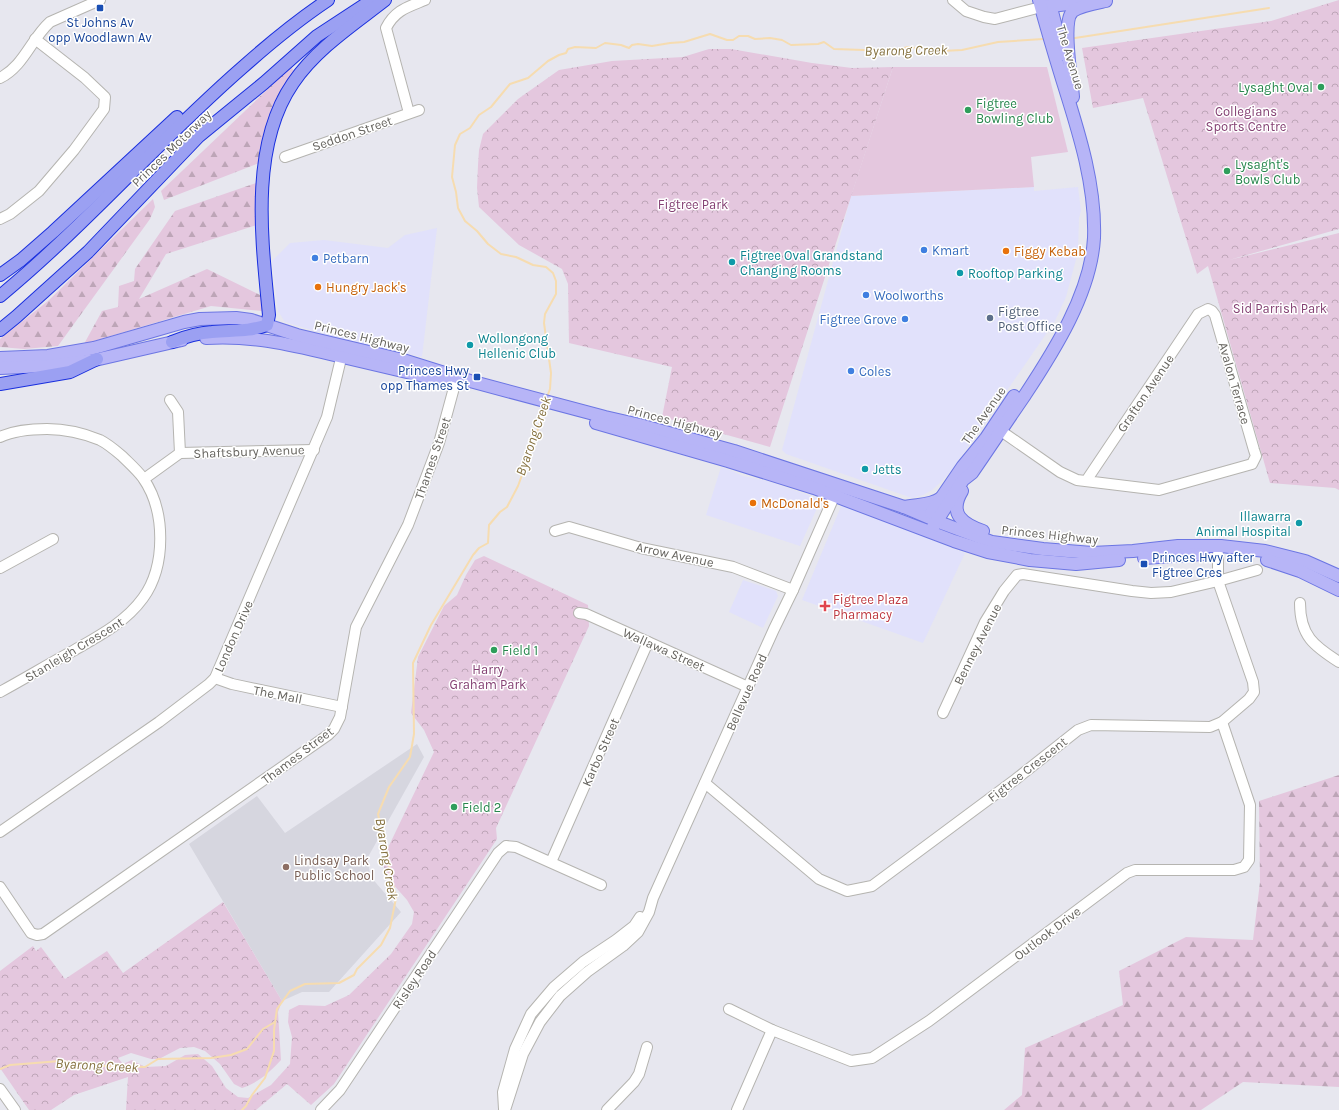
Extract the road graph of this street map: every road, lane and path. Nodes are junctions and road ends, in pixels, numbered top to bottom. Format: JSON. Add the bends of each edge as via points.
{"nodes":[{"id":1,"x":328,"y":0,"type":"edge"},
{"id":2,"x":372,"y":0,"type":"edge"},
{"id":3,"x":385,"y":0,"type":"edge"},
{"id":4,"x":425,"y":0,"type":"edge"},
{"id":5,"x":953,"y":0,"type":"edge"},
{"id":6,"x":1108,"y":0,"type":"edge"},
{"id":7,"x":94,"y":1,"type":"edge"},
{"id":8,"x":1045,"y":3,"type":"edge"},
{"id":9,"x":282,"y":33,"type":"junction"},
{"id":10,"x":35,"y":40,"type":"junction"},
{"id":11,"x":0,"y":78,"type":"edge"},
{"id":12,"x":420,"y":110,"type":"dead end"},
{"id":13,"x":409,"y":114,"type":"junction"},
{"id":14,"x":1076,"y":122,"type":"junction"},
{"id":15,"x":285,"y":157,"type":"dead end"},
{"id":16,"x":0,"y":219,"type":"edge"},
{"id":17,"x":0,"y":275,"type":"edge"},
{"id":18,"x":0,"y":296,"type":"edge"},
{"id":19,"x":1208,"y":309,"type":"joint"},
{"id":20,"x":1069,"y":319,"type":"junction"},
{"id":21,"x":267,"y":325,"type":"junction"},
{"id":22,"x":0,"y":330,"type":"edge"},
{"id":23,"x":172,"y":342,"type":"junction"},
{"id":24,"x":343,"y":351,"type":"junction"},
{"id":25,"x":0,"y":358,"type":"edge"},
{"id":26,"x":97,"y":359,"type":"junction"},
{"id":27,"x":0,"y":368,"type":"edge"},
{"id":28,"x":0,"y":384,"type":"edge"},
{"id":29,"x":455,"y":384,"type":"junction"},
{"id":30,"x":170,"y":400,"type":"dead end"},
{"id":31,"x":536,"y":402,"type":"junction"},
{"id":32,"x":1000,"y":431,"type":"junction"},
{"id":33,"x":0,"y":437,"type":"edge"},
{"id":34,"x":314,"y":450,"type":"junction"},
{"id":35,"x":180,"y":453,"type":"junction"},
{"id":36,"x":972,"y":473,"type":"junction"},
{"id":37,"x":144,"y":479,"type":"junction"},
{"id":38,"x":1086,"y":481,"type":"junction"},
{"id":39,"x":837,"y":490,"type":"junction"},
{"id":40,"x":942,"y":497,"type":"junction"},
{"id":41,"x":904,"y":507,"type":"junction"},
{"id":42,"x":930,"y":525,"type":"junction"},
{"id":43,"x":555,"y":531,"type":"dead end"},
{"id":44,"x":53,"y":539,"type":"dead end"},
{"id":45,"x":1043,"y":549,"type":"junction"},
{"id":46,"x":1218,"y":554,"type":"junction"},
{"id":47,"x":0,"y":568,"type":"edge"},
{"id":48,"x":1257,"y":570,"type":"dead end"},
{"id":49,"x":1339,"y":576,"type":"edge"},
{"id":50,"x":1218,"y":581,"type":"junction"},
{"id":51,"x":794,"y":590,"type":"junction"},
{"id":52,"x":1339,"y":590,"type":"edge"},
{"id":53,"x":1300,"y":603,"type":"dead end"},
{"id":54,"x":580,"y":613,"type":"dead end"},
{"id":55,"x":648,"y":642,"type":"junction"},
{"id":56,"x":1339,"y":662,"type":"edge"},
{"id":57,"x":215,"y":678,"type":"junction"},
{"id":58,"x":748,"y":687,"type":"junction"},
{"id":59,"x":0,"y":692,"type":"edge"},
{"id":60,"x":342,"y":707,"type":"junction"},
{"id":61,"x":943,"y":713,"type":"dead end"},
{"id":62,"x":1222,"y":722,"type":"junction"},
{"id":63,"x":705,"y":783,"type":"junction"},
{"id":64,"x":0,"y":832,"type":"edge"},
{"id":65,"x":552,"y":862,"type":"junction"},
{"id":66,"x":601,"y":885,"type":"dead end"},
{"id":67,"x":0,"y":887,"type":"edge"},
{"id":68,"x":729,"y":1009,"type":"dead end"},
{"id":69,"x":772,"y":1030,"type":"junction"},
{"id":70,"x":647,"y":1047,"type":"dead end"},
{"id":71,"x":0,"y":1089,"type":"edge"},
{"id":72,"x":15,"y":1110,"type":"edge"},
{"id":73,"x":321,"y":1110,"type":"edge"},
{"id":74,"x":505,"y":1110,"type":"edge"},
{"id":75,"x":607,"y":1110,"type":"edge"},
{"id":76,"x":738,"y":1110,"type":"edge"}],
"edges":[{"from":1,"to":9,"type":"highway","name":"Princes Motorway"},
{"from":2,"to":22,"type":"highway","name":"Princes Motorway","via":[[316,36],[199,136],[88,252]]},
{"from":3,"to":21,"type":"highway","via":[[325,48],[307,66],[293,83],[276,116],[263,169],[262,248],[269,315]]},
{"from":4,"to":13,"type":"street","via":[[404,8],[386,28]]},
{"from":5,"to":8,"type":"street","via":[[966,11],[996,18]]},
{"from":6,"to":8,"type":"main road"},
{"from":6,"to":14,"type":"main road","via":[[1078,8],[1068,18]]},
{"from":7,"to":10,"type":"street","via":[[50,22]]},
{"from":8,"to":14,"type":"main road","name":"The Avenue","via":[[1070,82]]},
{"from":9,"to":17,"type":"highway","via":[[228,70],[47,237]]},
{"from":9,"to":18,"type":"highway","name":"Princes Motorway","via":[[216,91],[36,266]]},
{"from":10,"to":11,"type":"street","via":[[19,64]]},
{"from":10,"to":16,"type":"street","via":[[85,78],[105,97],[104,109],[39,191]]},
{"from":12,"to":13,"type":"street","name":"Seddon Street"},
{"from":13,"to":15,"type":"street","name":"Seddon Street"},
{"from":14,"to":20,"type":"main road","name":"The Avenue","via":[[1089,178],[1094,239],[1087,275]]},
{"from":19,"to":38,"type":"street","name":"Grafton Avenue","via":[[1198,314]]},
{"from":19,"to":38,"type":"street","name":"Avalon Terrace","via":[[1215,315],[1256,456],[1252,464],[1159,490]]},
{"from":20,"to":32,"type":"main road","name":"The Avenue","via":[[1049,359]]},
{"from":20,"to":40,"type":"main road","name":"The Avenue"},
{"from":21,"to":23,"type":"highway","via":[[255,330],[210,332]]},
{"from":21,"to":24,"type":"main road","name":"Princes Highway"},
{"from":21,"to":25,"type":"main road","name":"Princes Highway","via":[[236,318],[200,319],[94,348],[48,356]]},
{"from":23,"to":24,"type":"main road","name":"Princes Highway","via":[[246,338]]},
{"from":23,"to":26,"type":"main road","name":"Princes Highway"},
{"from":24,"to":29,"type":"main road","name":"Princes Highway"},
{"from":24,"to":31,"type":"main road","name":"Princes Highway","via":[[403,360]]},
{"from":24,"to":34,"type":"street","name":"London Drive","via":[[327,417]]},
{"from":26,"to":27,"type":"main road","name":"Princes Highway","via":[[47,366]]},
{"from":26,"to":28,"type":"highway","via":[[70,372]]},
{"from":29,"to":31,"type":"main road","name":"Princes Highway"},
{"from":29,"to":60,"type":"street","name":"Thames Street","via":[[440,443],[408,525],[356,627]]},
{"from":30,"to":35,"type":"street","via":[[178,412]]},
{"from":31,"to":39,"type":"main road","name":"Princes Highway","via":[[640,425],[734,451]]},
{"from":32,"to":36,"type":"main road","name":"The Avenue"},
{"from":32,"to":38,"type":"street","via":[[1069,477]]},
{"from":33,"to":37,"type":"street","name":"Stanleigh Crescent","via":[[34,429],[58,429],[81,433],[115,450]]},
{"from":34,"to":35,"type":"street","name":"Shaftsbury Avenue"},
{"from":34,"to":57,"type":"street","name":"London Drive"},
{"from":35,"to":37,"type":"street","name":"Shaftsbury Avenue"},
{"from":36,"to":42,"type":"main road","name":"The Avenue","via":[[963,480]]},
{"from":36,"to":45,"type":"main road","via":[[956,504],[961,520],[991,534]]},
{"from":37,"to":59,"type":"street","name":"Stanleigh Crescent","via":[[153,499],[161,539],[158,566],[143,598],[126,618],[108,630]]},
{"from":39,"to":41,"type":"main road","name":"Princes Highway"},
{"from":39,"to":42,"type":"main road","name":"Princes Highway"},
{"from":39,"to":51,"type":"street","name":"Bellevue Road"},
{"from":40,"to":41,"type":"main road","via":[[932,503]]},
{"from":40,"to":42,"type":"main road","name":"The Avenue"},
{"from":41,"to":42,"type":"main road","name":"Princes Highway"},
{"from":42,"to":45,"type":"main road","name":"Princes Highway","via":[[992,542]]},
{"from":42,"to":46,"type":"main road","name":"Princes Highway","via":[[954,541],[988,552],[1030,560],[1090,563]]},
{"from":43,"to":51,"type":"street","name":"Arrow Avenue","via":[[569,527],[641,548],[733,567]]},
{"from":44,"to":47,"type":"street"},
{"from":45,"to":49,"type":"main road","name":"Princes Highway","via":[[1111,553],[1178,546],[1221,546],[1265,551],[1299,560]]},
{"from":46,"to":50,"type":"street","name":"Figtree Crescent"},
{"from":46,"to":52,"type":"main road","name":"Princes Highway","via":[[1270,560],[1290,566]]},
{"from":48,"to":50,"type":"street"},
{"from":50,"to":61,"type":"street","name":"Benney Avenue","via":[[1171,592],[1151,593],[1023,574],[1014,577],[985,622]]},
{"from":50,"to":62,"type":"street","name":"Figtree Crescent","via":[[1253,682],[1254,692]]},
{"from":51,"to":58,"type":"street","name":"Bellevue Road"},
{"from":53,"to":56,"type":"street","via":[[1300,613],[1310,639],[1320,650]]},
{"from":54,"to":55,"type":"street","name":"Wallawa Street"},
{"from":55,"to":58,"type":"street","name":"Wallawa Street"},
{"from":55,"to":65,"type":"street","name":"Karbo Street"},
{"from":57,"to":60,"type":"street","name":"The Mall","via":[[232,684]]},
{"from":57,"to":64,"type":"street","name":"London Drive","via":[[159,722]]},
{"from":58,"to":63,"type":"street","name":"Bellevue Road"},
{"from":60,"to":67,"type":"street","name":"Thames Street","via":[[337,724],[330,734],[47,932],[33,934]]},
{"from":62,"to":63,"type":"street","name":"Figtree Crescent","via":[[1210,727],[1091,726],[1078,730],[872,886],[847,891],[819,878]]},
{"from":62,"to":69,"type":"street","name":"Outlook Drive","via":[[1250,805],[1249,860],[1244,867],[1234,870],[1135,870],[1127,873],[929,1021],[872,1058],[851,1061]]},
{"from":63,"to":74,"type":"street","name":"Bellevue Road","via":[[653,898],[634,926],[583,962],[554,987],[531,1014],[515,1048],[502,1092]]},
{"from":65,"to":66,"type":"street"},
{"from":65,"to":73,"type":"street","name":"Risley Road","via":[[516,847],[506,846],[498,853],[340,1090]]},
{"from":68,"to":69,"type":"street","name":"Outlook Drive"},
{"from":69,"to":76,"type":"street"},
{"from":70,"to":75,"type":"street","via":[[634,1082]]},
{"from":71,"to":72,"type":"street"}]}
